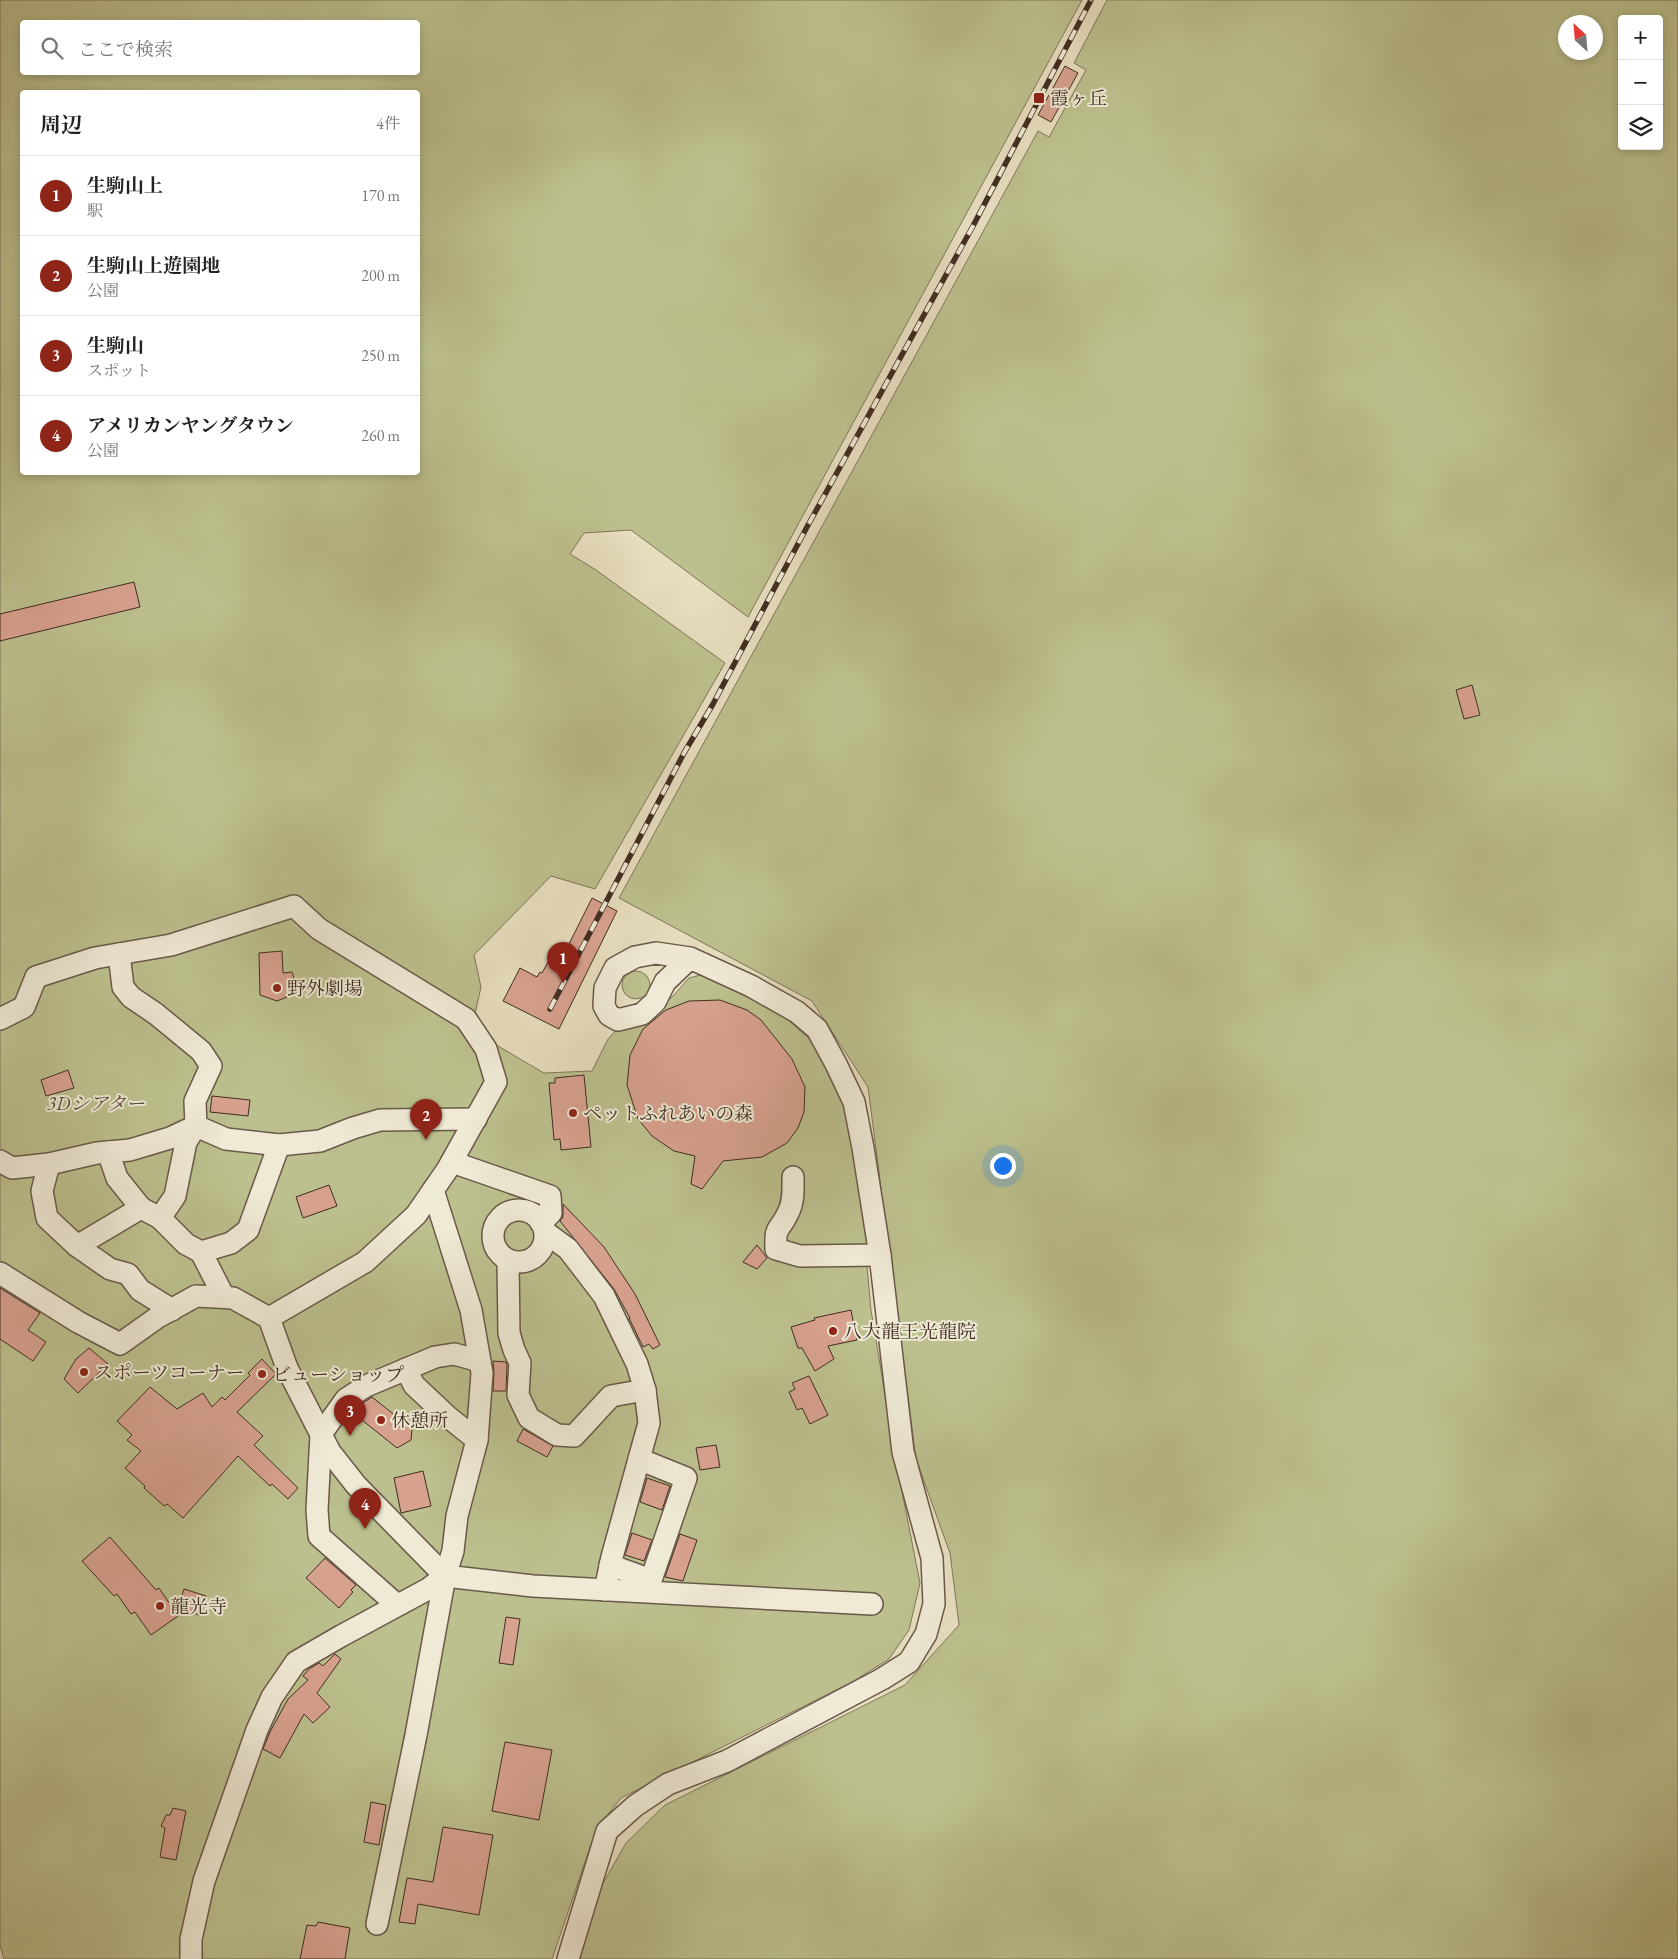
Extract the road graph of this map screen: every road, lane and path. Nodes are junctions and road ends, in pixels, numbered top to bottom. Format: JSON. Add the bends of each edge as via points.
{"nodes":[{"id":1,"x":119,"y":954,"type":"junction"},
{"id":2,"x":690,"y":958,"type":"dead end"},
{"id":3,"x":0,"y":1019,"type":"edge"},
{"id":4,"x":476,"y":1119,"type":"junction"},
{"id":5,"x":196,"y":1126,"type":"junction"},
{"id":6,"x":279,"y":1145,"type":"junction"},
{"id":7,"x":108,"y":1152,"type":"junction"},
{"id":8,"x":0,"y":1161,"type":"edge"},
{"id":9,"x":452,"y":1162,"type":"junction"},
{"id":10,"x":49,"y":1164,"type":"junction"},
{"id":11,"x":793,"y":1177,"type":"dead end"},
{"id":12,"x":433,"y":1190,"type":"junction"},
{"id":13,"x":141,"y":1208,"type":"junction"},
{"id":14,"x":160,"y":1218,"type":"junction"},
{"id":15,"x":543,"y":1228,"type":"junction"},
{"id":16,"x":77,"y":1246,"type":"junction"},
{"id":17,"x":201,"y":1252,"type":"junction"},
{"id":18,"x":880,"y":1255,"type":"junction"},
{"id":19,"x":508,"y":1261,"type":"junction"},
{"id":20,"x":0,"y":1273,"type":"edge"},
{"id":21,"x":224,"y":1297,"type":"junction"},
{"id":22,"x":172,"y":1310,"type":"junction"},
{"id":23,"x":269,"y":1318,"type":"junction"},
{"id":24,"x":480,"y":1361,"type":"junction"},
{"id":25,"x":406,"y":1369,"type":"junction"},
{"id":26,"x":645,"y":1390,"type":"junction"},
{"id":27,"x":321,"y":1434,"type":"junction"},
{"id":28,"x":477,"y":1440,"type":"junction"},
{"id":29,"x":639,"y":1458,"type":"junction"},
{"id":30,"x":610,"y":1565,"type":"junction"},
{"id":31,"x":445,"y":1576,"type":"junction"},
{"id":32,"x":605,"y":1590,"type":"junction"},
{"id":33,"x":872,"y":1604,"type":"dead end"},
{"id":34,"x":397,"y":1605,"type":"junction"},
{"id":35,"x":377,"y":1924,"type":"dead end"},
{"id":36,"x":191,"y":1959,"type":"edge"},
{"id":37,"x":568,"y":1959,"type":"edge"}],
"edges":[{"from":1,"to":3,"type":"street","via":[[95,958],[36,977],[24,1007]]},
{"from":1,"to":4,"type":"street","via":[[171,945],[294,906],[319,929],[466,1019],[486,1050],[496,1082]]},
{"from":1,"to":5,"type":"street","via":[[123,986],[127,992],[201,1051],[211,1066],[195,1100]]},
{"from":2,"to":18,"type":"street","via":[[776,999],[817,1029],[854,1102]]},
{"from":4,"to":6,"type":"street","via":[[380,1120],[320,1141]]},
{"from":4,"to":9,"type":"street"},
{"from":5,"to":6,"type":"street","via":[[226,1139]]},
{"from":5,"to":7,"type":"street","via":[[162,1141]]},
{"from":5,"to":14,"type":"street","via":[[186,1142],[175,1196]]},
{"from":6,"to":17,"type":"street","via":[[248,1230],[232,1243]]},
{"from":7,"to":10,"type":"street"},
{"from":7,"to":13,"type":"street","via":[[117,1178]]},
{"from":8,"to":10,"type":"street","via":[[12,1168]]},
{"from":9,"to":12,"type":"street"},
{"from":9,"to":15,"type":"street","via":[[550,1196],[552,1213]]},
{"from":10,"to":16,"type":"street","via":[[42,1191],[47,1218]]},
{"from":11,"to":18,"type":"street","via":[[793,1198],[788,1213],[775,1231],[776,1249],[800,1256]]},
{"from":12,"to":23,"type":"street","via":[[416,1215],[365,1262]]},
{"from":12,"to":24,"type":"street","via":[[471,1310]]},
{"from":13,"to":14,"type":"street"},
{"from":13,"to":16,"type":"street"},
{"from":14,"to":17,"type":"street","via":[[186,1244]]},
{"from":15,"to":19,"type":"street","via":[[543,1248],[532,1260]]},
{"from":15,"to":19,"type":"street","via":[[527,1211],[510,1211],[502,1216],[495,1223],[492,1240],[500,1256]]},
{"from":15,"to":26,"type":"street","via":[[568,1249],[604,1296],[637,1364]]},
{"from":16,"to":22,"type":"street","via":[[110,1269],[128,1274],[140,1290]]},
{"from":17,"to":21,"type":"street"},
{"from":18,"to":37,"type":"street","via":[[903,1452],[932,1558],[934,1604],[926,1634],[909,1662],[882,1679],[727,1761],[668,1784],[635,1806],[607,1831]]},
{"from":19,"to":26,"type":"street","via":[[509,1333],[520,1363],[518,1395],[529,1418],[557,1436],[574,1436],[611,1396]]},
{"from":20,"to":22,"type":"street","via":[[120,1344]]},
{"from":21,"to":22,"type":"street","via":[[196,1296]]},
{"from":21,"to":23,"type":"street","via":[[233,1298]]},
{"from":23,"to":27,"type":"street","via":[[286,1368]]},
{"from":24,"to":25,"type":"street","via":[[454,1354],[435,1356]]},
{"from":24,"to":28,"type":"street"},
{"from":25,"to":27,"type":"street","via":[[366,1386],[346,1400]]},
{"from":25,"to":28,"type":"street","via":[[414,1386]]},
{"from":26,"to":29,"type":"street","via":[[649,1423]]},
{"from":27,"to":31,"type":"street","via":[[330,1452],[356,1485]]},
{"from":27,"to":34,"type":"street","via":[[317,1510],[319,1536]]},
{"from":28,"to":31,"type":"street","via":[[456,1516],[453,1551]]},
{"from":29,"to":30,"type":"street"},
{"from":29,"to":30,"type":"street","via":[[686,1478],[651,1580]]},
{"from":30,"to":32,"type":"street"},
{"from":31,"to":32,"type":"street"},
{"from":31,"to":34,"type":"street"},
{"from":31,"to":35,"type":"street"},
{"from":32,"to":33,"type":"street"},
{"from":34,"to":36,"type":"street","via":[[296,1662],[272,1696],[204,1881],[190,1939]]}]}
